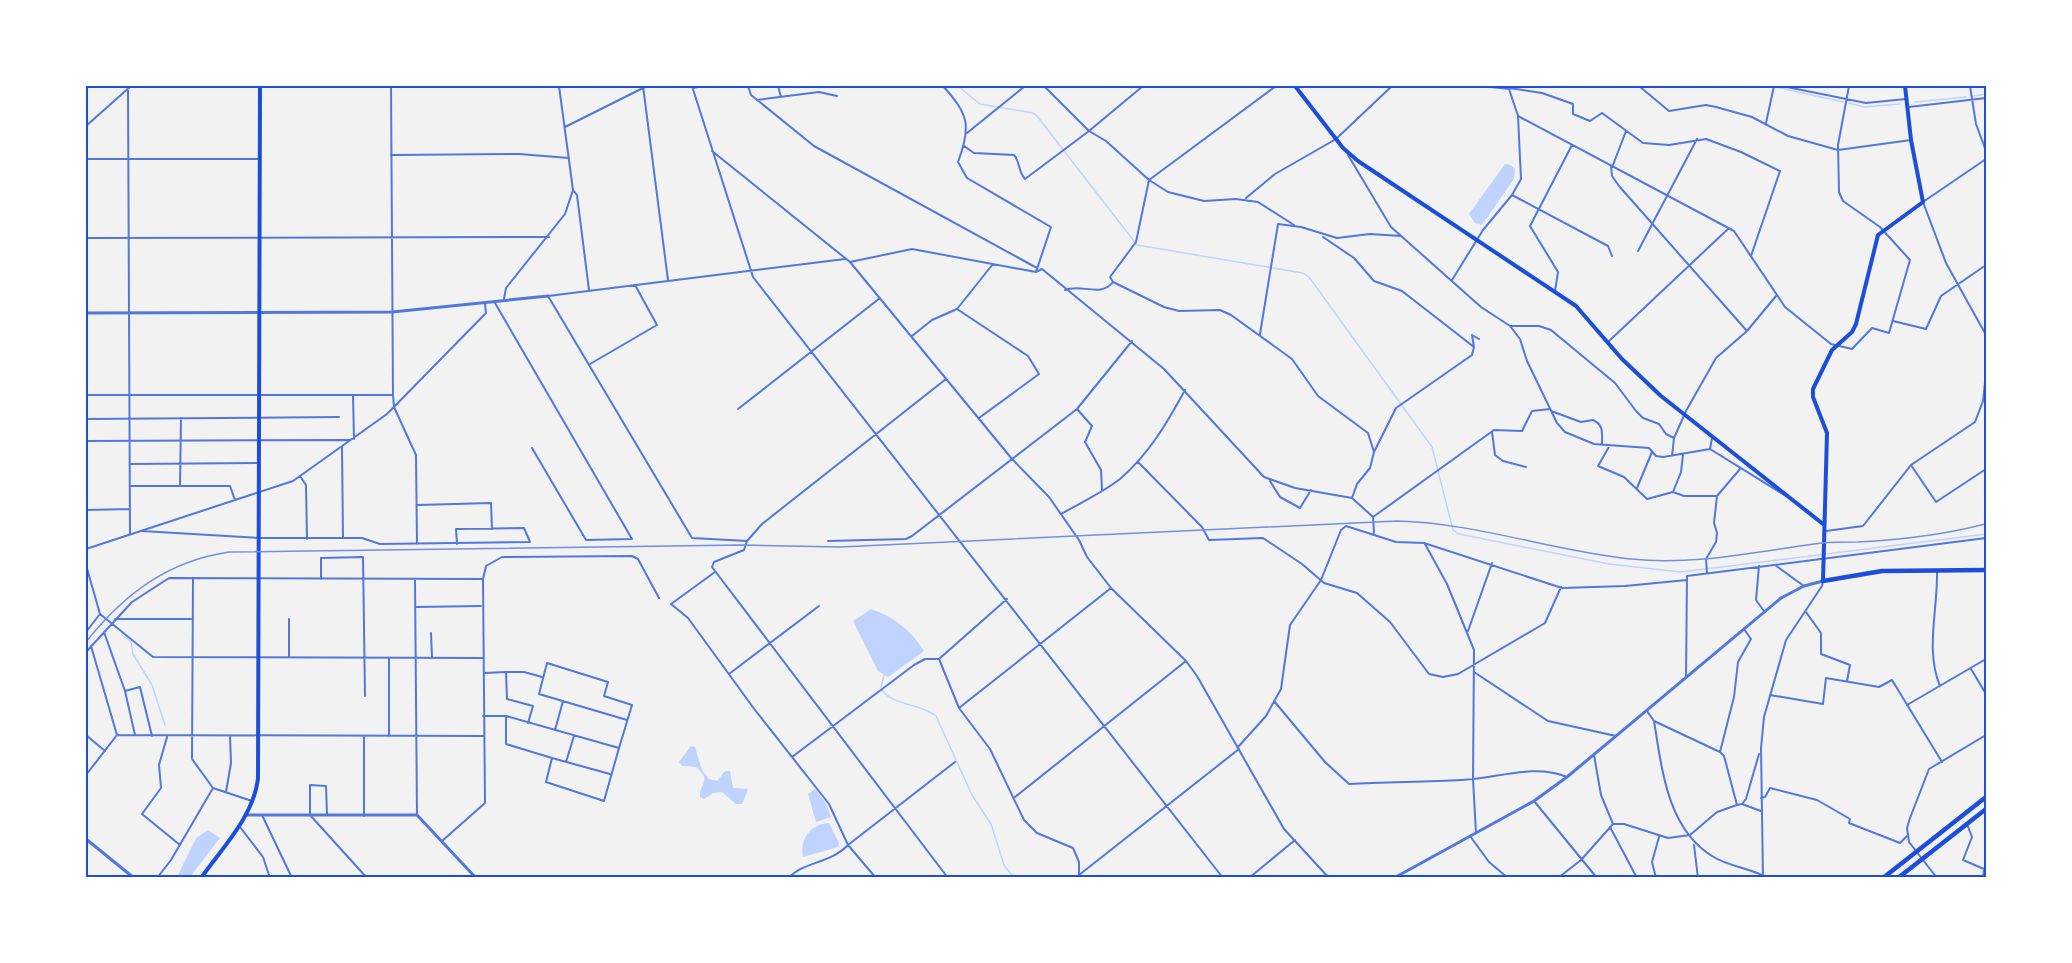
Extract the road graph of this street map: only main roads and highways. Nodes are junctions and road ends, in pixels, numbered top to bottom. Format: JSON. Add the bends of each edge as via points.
{"nodes":[{"id":1,"x":260,"y":86,"type":"edge"},
{"id":2,"x":1295,"y":86,"type":"edge"},
{"id":3,"x":1905,"y":86,"type":"edge"},
{"id":4,"x":1823,"y":524,"type":"junction"},
{"id":5,"x":1986,"y":570,"type":"edge"},
{"id":6,"x":1823,"y":581,"type":"joint"},
{"id":7,"x":1986,"y":797,"type":"edge"},
{"id":8,"x":1986,"y":809,"type":"edge"},
{"id":9,"x":201,"y":878,"type":"edge"},
{"id":10,"x":1883,"y":878,"type":"edge"},
{"id":11,"x":1898,"y":878,"type":"edge"}],
"edges":[{"from":1,"to":9,"type":"main road","via":[[258,778],[246,814]]},
{"from":2,"to":4,"type":"main road","via":[[1343,148],[1358,161],[1576,306],[1661,396]]},
{"from":3,"to":4,"type":"main road","via":[[1923,202],[1878,235],[1856,324],[1837,345],[1813,389],[1827,433]]},
{"from":4,"to":6,"type":"main road"},
{"from":5,"to":6,"type":"highway","via":[[1882,571]]},
{"from":7,"to":10,"type":"highway"},
{"from":8,"to":11,"type":"highway"}]}
